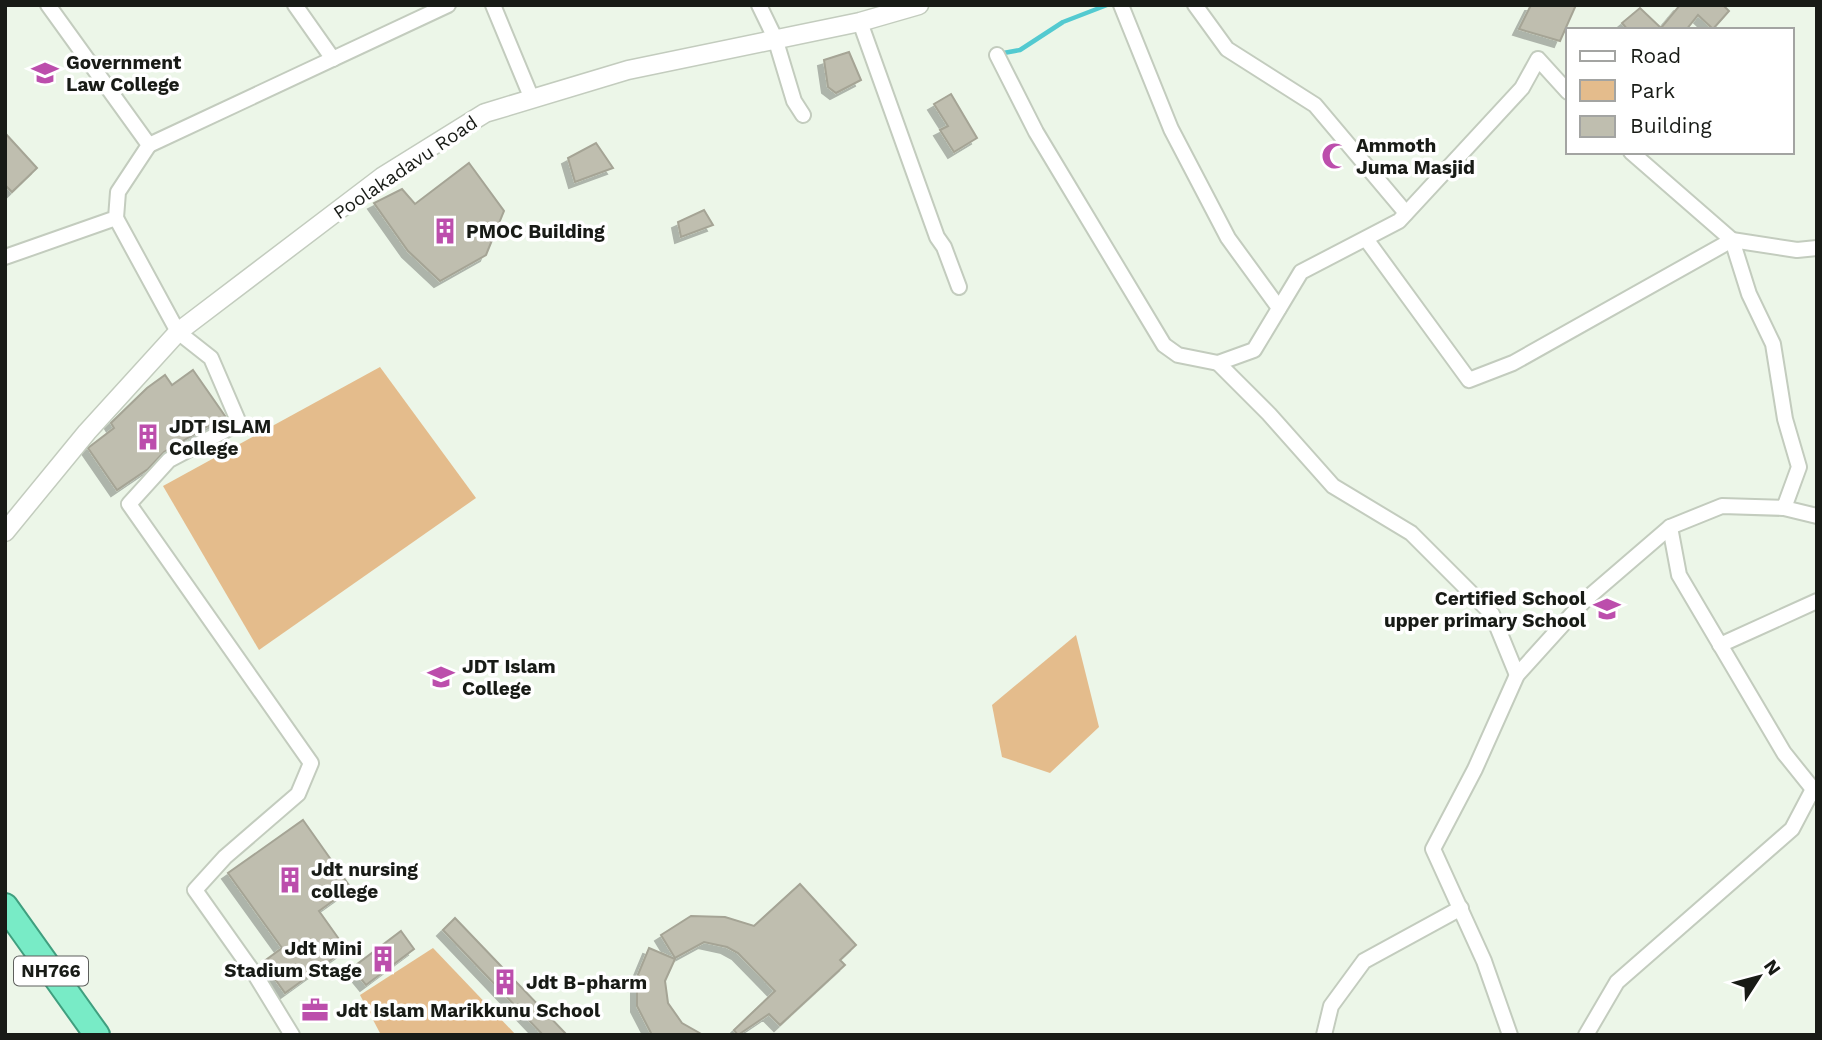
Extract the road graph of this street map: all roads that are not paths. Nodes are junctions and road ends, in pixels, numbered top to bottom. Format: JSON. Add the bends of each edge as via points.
{"nodes":[{"id":1,"x":48,"y":5,"type":"edge"},
{"id":2,"x":295,"y":5,"type":"edge"},
{"id":3,"x":493,"y":5,"type":"edge"},
{"id":4,"x":759,"y":5,"type":"edge"},
{"id":5,"x":919,"y":5,"type":"edge"},
{"id":6,"x":1121,"y":5,"type":"edge"},
{"id":7,"x":1195,"y":5,"type":"edge"},
{"id":8,"x":445,"y":6,"type":"edge"},
{"id":9,"x":860,"y":22,"type":"junction"},
{"id":10,"x":775,"y":38,"type":"junction"},
{"id":11,"x":997,"y":55,"type":"dead end"},
{"id":12,"x":333,"y":59,"type":"junction"},
{"id":13,"x":1566,"y":90,"type":"edge"},
{"id":14,"x":532,"y":99,"type":"junction"},
{"id":15,"x":803,"y":115,"type":"dead end"},
{"id":16,"x":149,"y":145,"type":"junction"},
{"id":17,"x":1633,"y":154,"type":"edge"},
{"id":18,"x":1406,"y":212,"type":"junction"},
{"id":19,"x":116,"y":218,"type":"junction"},
{"id":20,"x":1366,"y":239,"type":"junction"},
{"id":21,"x":1732,"y":240,"type":"junction"},
{"id":22,"x":1817,"y":248,"type":"edge"},
{"id":23,"x":5,"y":257,"type":"edge"},
{"id":24,"x":959,"y":286,"type":"dead end"},
{"id":25,"x":1279,"y":308,"type":"junction"},
{"id":26,"x":178,"y":332,"type":"junction"},
{"id":27,"x":1218,"y":363,"type":"junction"},
{"id":28,"x":1784,"y":508,"type":"junction"},
{"id":29,"x":1817,"y":516,"type":"edge"},
{"id":30,"x":1670,"y":527,"type":"junction"},
{"id":31,"x":5,"y":532,"type":"edge"},
{"id":32,"x":1817,"y":601,"type":"edge"},
{"id":33,"x":1720,"y":645,"type":"junction"},
{"id":34,"x":1517,"y":675,"type":"junction"},
{"id":35,"x":1814,"y":793,"type":"edge"},
{"id":36,"x":5,"y":906,"type":"edge"},
{"id":37,"x":1461,"y":908,"type":"junction"},
{"id":38,"x":97,"y":1035,"type":"edge"},
{"id":39,"x":292,"y":1035,"type":"edge"},
{"id":40,"x":1324,"y":1035,"type":"edge"},
{"id":41,"x":1510,"y":1035,"type":"edge"},
{"id":42,"x":1586,"y":1035,"type":"edge"}],
"edges":[{"from":1,"to":16,"type":"street"},
{"from":2,"to":12,"type":"street"},
{"from":3,"to":14,"type":"street"},
{"from":4,"to":10,"type":"street"},
{"from":5,"to":9,"type":"street","name":"Poolakadavu Road"},
{"from":6,"to":25,"type":"street","via":[[1177,141],[1228,238]]},
{"from":7,"to":18,"type":"street","via":[[1227,49],[1315,105]]},
{"from":8,"to":12,"type":"street"},
{"from":9,"to":10,"type":"street","name":"Poolakadavu Road"},
{"from":9,"to":24,"type":"street"},
{"from":10,"to":14,"type":"street","name":"Poolakadavu Road","via":[[628,70]]},
{"from":10,"to":15,"type":"street","via":[[794,102]]},
{"from":11,"to":27,"type":"street","via":[[1036,132],[1164,345],[1178,355]]},
{"from":12,"to":16,"type":"street"},
{"from":13,"to":18,"type":"street","via":[[1538,59],[1522,88]]},
{"from":14,"to":26,"type":"street","name":"Poolakadavu Road","via":[[485,113],[382,177]]},
{"from":16,"to":19,"type":"street","via":[[118,192]]},
{"from":17,"to":21,"type":"street"},
{"from":18,"to":20,"type":"street","via":[[1399,222]]},
{"from":19,"to":23,"type":"street"},
{"from":19,"to":26,"type":"street"},
{"from":20,"to":21,"type":"street","via":[[1469,380],[1513,363]]},
{"from":20,"to":25,"type":"street","via":[[1301,272]]},
{"from":21,"to":22,"type":"street","via":[[1797,250]]},
{"from":21,"to":28,"type":"street","via":[[1749,294],[1773,344],[1785,419],[1799,467]]},
{"from":25,"to":27,"type":"street","via":[[1254,350]]},
{"from":26,"to":31,"type":"street","name":"Poolakadavu Road"},
{"from":26,"to":39,"type":"street","via":[[211,358],[239,424],[169,460],[129,504],[311,763],[298,794],[225,857],[195,890]]},
{"from":27,"to":34,"type":"street","via":[[1333,486],[1411,533],[1492,614]]},
{"from":28,"to":29,"type":"street"},
{"from":28,"to":30,"type":"street","via":[[1722,506]]},
{"from":30,"to":33,"type":"street","via":[[1679,575]]},
{"from":30,"to":34,"type":"street","via":[[1584,601]]},
{"from":32,"to":33,"type":"street"},
{"from":33,"to":35,"type":"street","via":[[1784,753]]},
{"from":34,"to":37,"type":"street","via":[[1433,849]]},
{"from":35,"to":42,"type":"street","via":[[1792,829],[1617,982]]},
{"from":36,"to":38,"type":"highway","number":"NH766"},
{"from":37,"to":40,"type":"street","via":[[1364,961],[1331,1006]]},
{"from":37,"to":41,"type":"street"}]}
